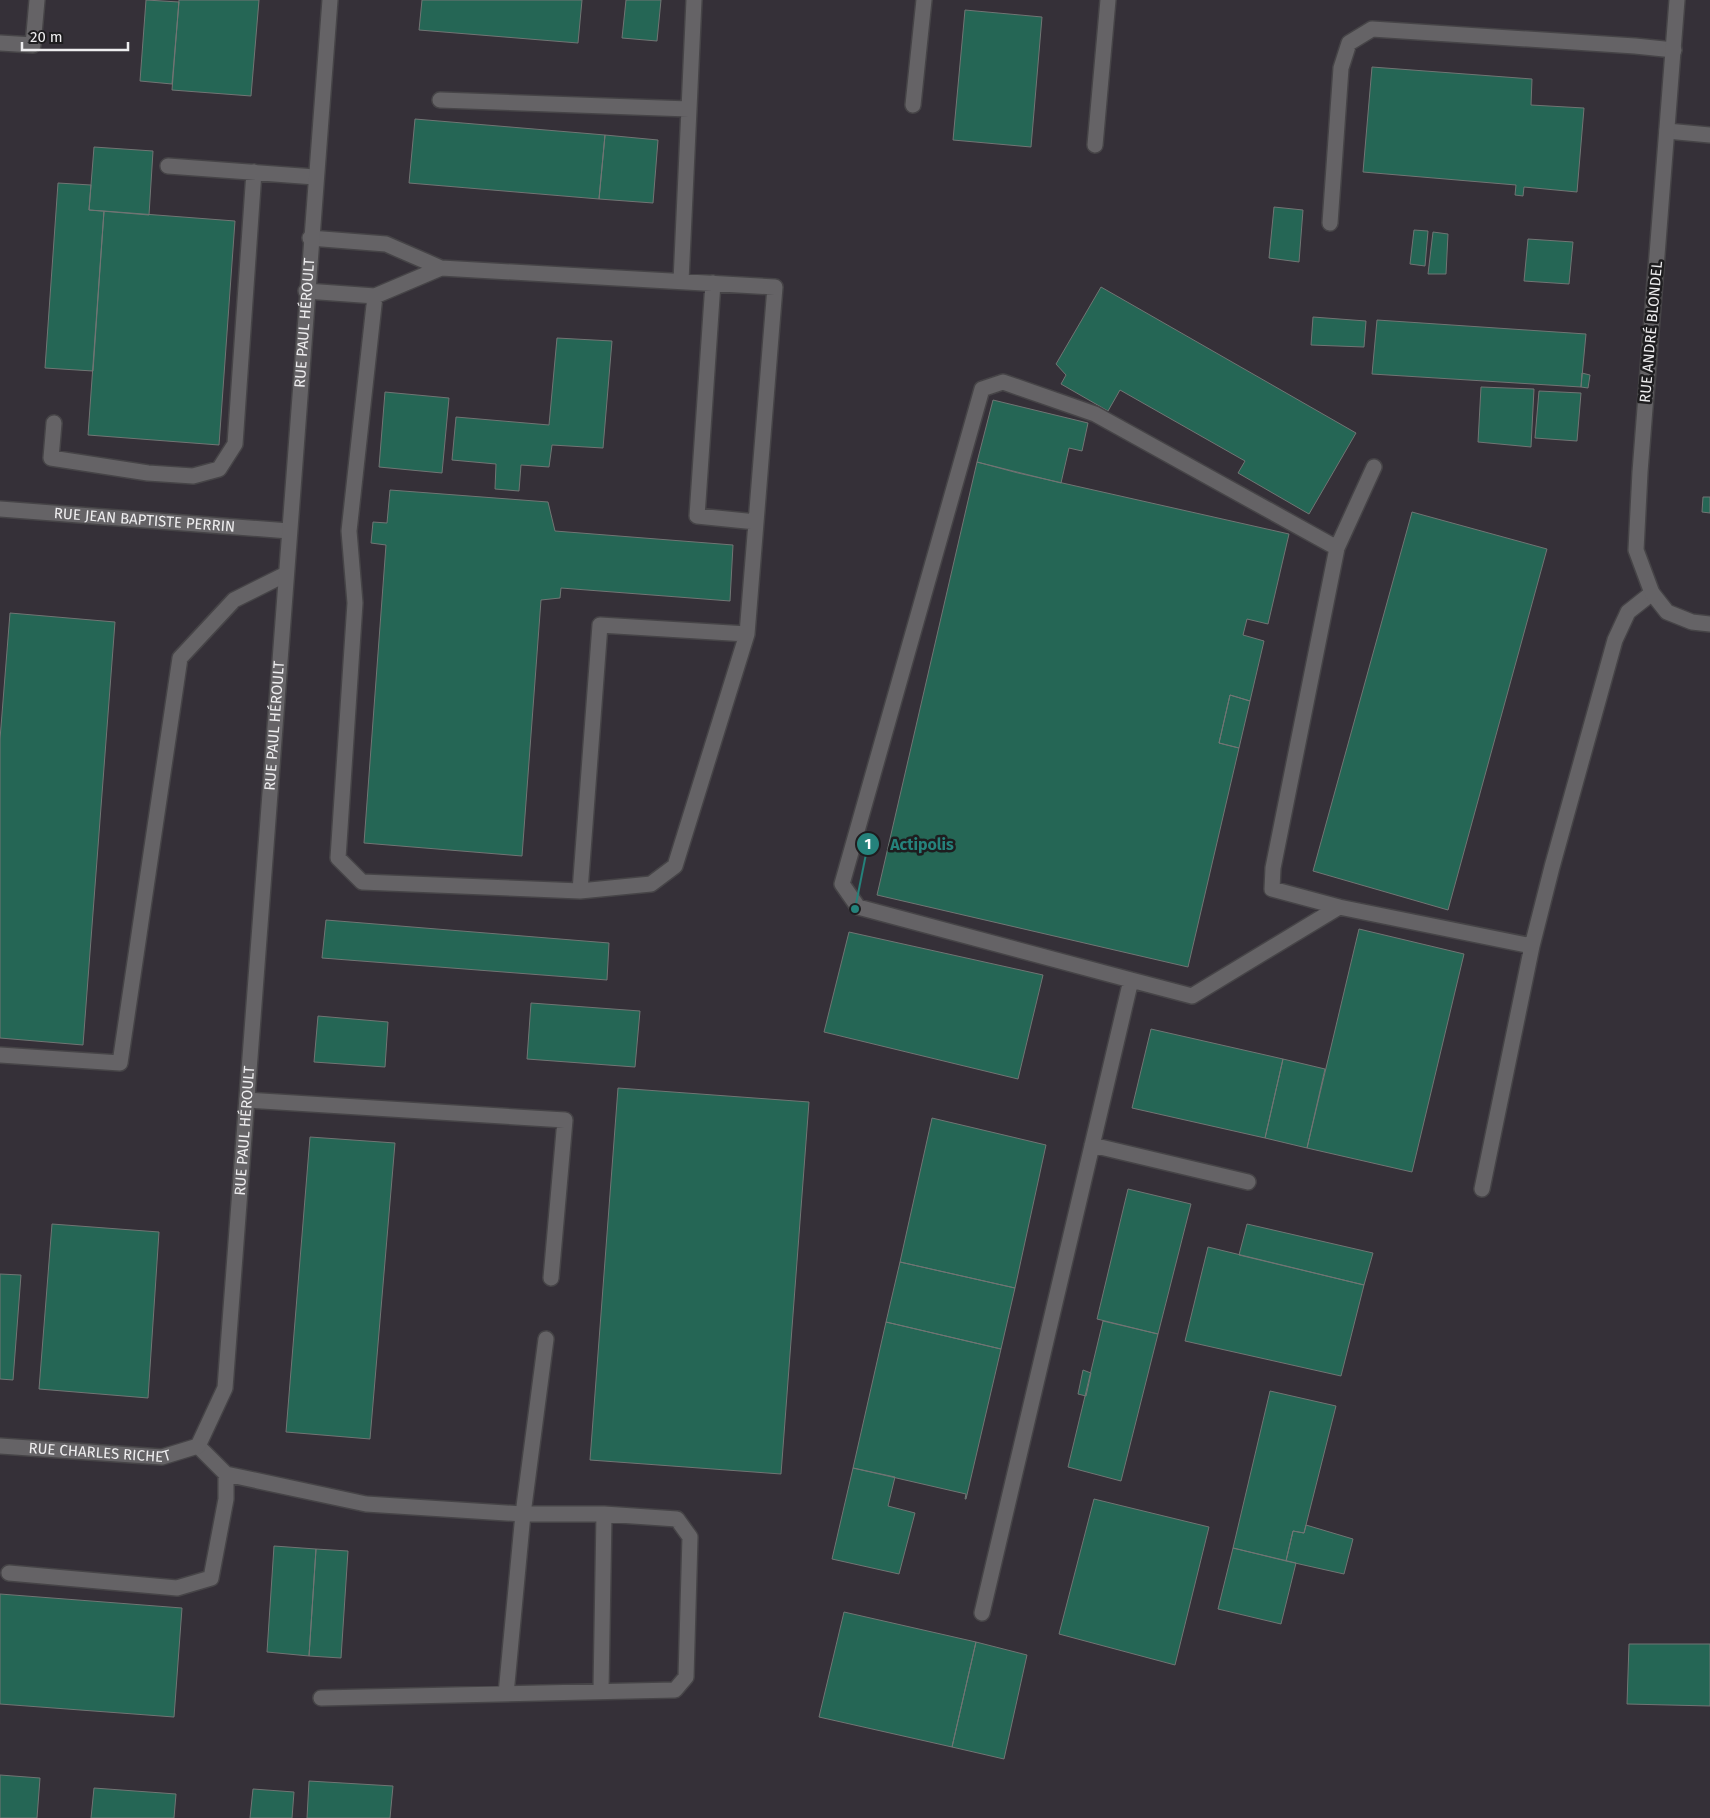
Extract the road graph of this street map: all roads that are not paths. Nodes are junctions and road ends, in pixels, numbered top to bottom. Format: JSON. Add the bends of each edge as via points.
{"nodes":[{"id":1,"x":36,"y":0,"type":"edge"},
{"id":2,"x":330,"y":0,"type":"edge"},
{"id":3,"x":694,"y":0,"type":"edge"},
{"id":4,"x":924,"y":0,"type":"edge"},
{"id":5,"x":1108,"y":0,"type":"edge"},
{"id":6,"x":1677,"y":0,"type":"edge"},
{"id":7,"x":0,"y":43,"type":"edge"},
{"id":8,"x":1674,"y":50,"type":"junction"},
{"id":9,"x":440,"y":100,"type":"dead end"},
{"id":10,"x":913,"y":105,"type":"dead end"},
{"id":11,"x":689,"y":108,"type":"junction"},
{"id":12,"x":1667,"y":131,"type":"junction"},
{"id":13,"x":1710,"y":135,"type":"edge"},
{"id":14,"x":1095,"y":145,"type":"dead end"},
{"id":15,"x":168,"y":166,"type":"dead end"},
{"id":16,"x":254,"y":172,"type":"junction"},
{"id":17,"x":315,"y":177,"type":"junction"},
{"id":18,"x":1330,"y":223,"type":"dead end"},
{"id":19,"x":310,"y":238,"type":"junction"},
{"id":20,"x":441,"y":268,"type":"junction"},
{"id":21,"x":681,"y":281,"type":"junction"},
{"id":22,"x":713,"y":283,"type":"junction"},
{"id":23,"x":306,"y":291,"type":"junction"},
{"id":24,"x":376,"y":296,"type":"junction"},
{"id":25,"x":54,"y":423,"type":"dead end"},
{"id":26,"x":1374,"y":467,"type":"dead end"},
{"id":27,"x":0,"y":509,"type":"edge"},
{"id":28,"x":756,"y":522,"type":"junction"},
{"id":29,"x":289,"y":531,"type":"junction"},
{"id":30,"x":1337,"y":548,"type":"junction"},
{"id":31,"x":286,"y":574,"type":"junction"},
{"id":32,"x":1652,"y":594,"type":"junction"},
{"id":33,"x":1710,"y":624,"type":"edge"},
{"id":34,"x":747,"y":634,"type":"junction"},
{"id":35,"x":580,"y":891,"type":"junction"},
{"id":36,"x":1339,"y":907,"type":"junction"},
{"id":37,"x":1532,"y":946,"type":"junction"},
{"id":38,"x":1131,"y":980,"type":"junction"},
{"id":39,"x":0,"y":1055,"type":"edge"},
{"id":40,"x":248,"y":1100,"type":"junction"},
{"id":41,"x":1092,"y":1145,"type":"junction"},
{"id":42,"x":1248,"y":1182,"type":"dead end"},
{"id":43,"x":1482,"y":1188,"type":"dead end"},
{"id":44,"x":551,"y":1278,"type":"dead end"},
{"id":45,"x":546,"y":1340,"type":"dead end"},
{"id":46,"x":0,"y":1446,"type":"edge"},
{"id":47,"x":198,"y":1446,"type":"junction"},
{"id":48,"x":226,"y":1474,"type":"junction"},
{"id":49,"x":523,"y":1514,"type":"junction"},
{"id":50,"x":604,"y":1514,"type":"junction"},
{"id":51,"x":9,"y":1573,"type":"dead end"},
{"id":52,"x":982,"y":1613,"type":"dead end"},
{"id":53,"x":601,"y":1690,"type":"junction"},
{"id":54,"x":506,"y":1694,"type":"junction"},
{"id":55,"x":321,"y":1698,"type":"dead end"}],
"edges":[{"from":1,"to":7,"type":"street","via":[[33,45]]},
{"from":2,"to":17,"type":"street","name":"RUE PAUL HÉROULT"},
{"from":3,"to":11,"type":"street"},
{"from":4,"to":10,"type":"street"},
{"from":5,"to":14,"type":"street"},
{"from":6,"to":8,"type":"street","name":"RUE ANDRÉ BLONDEL"},
{"from":8,"to":12,"type":"street","name":"RUE ANDRÉ BLONDEL"},
{"from":8,"to":18,"type":"street","via":[[1372,28],[1349,43],[1341,68]]},
{"from":9,"to":11,"type":"street"},
{"from":11,"to":21,"type":"street"},
{"from":12,"to":13,"type":"street"},
{"from":12,"to":32,"type":"street","name":"RUE ANDRÉ BLONDEL","via":[[1636,550]]},
{"from":15,"to":16,"type":"street"},
{"from":16,"to":17,"type":"street"},
{"from":16,"to":25,"type":"street","via":[[235,444],[219,469],[193,476],[157,474],[51,458]]},
{"from":17,"to":19,"type":"street","name":"RUE PAUL HÉROULT"},
{"from":19,"to":20,"type":"street","via":[[386,244]]},
{"from":19,"to":23,"type":"street","name":"RUE PAUL HÉROULT"},
{"from":20,"to":21,"type":"street"},
{"from":20,"to":24,"type":"street"},
{"from":21,"to":22,"type":"street"},
{"from":22,"to":28,"type":"street","via":[[697,516]]},
{"from":22,"to":28,"type":"street","via":[[775,287]]},
{"from":23,"to":24,"type":"street"},
{"from":23,"to":29,"type":"street","name":"RUE PAUL HÉROULT"},
{"from":24,"to":35,"type":"street","via":[[349,531],[355,603],[338,858],[362,882]]},
{"from":26,"to":30,"type":"street"},
{"from":27,"to":29,"type":"street","name":"RUE JEAN BAPTISTE PERRIN"},
{"from":28,"to":34,"type":"street"},
{"from":29,"to":31,"type":"street","name":"RUE PAUL HÉROULT"},
{"from":30,"to":36,"type":"street","via":[[1273,868],[1272,888]]},
{"from":30,"to":38,"type":"street","via":[[1095,414],[1003,382],[982,389],[842,884],[858,907]]},
{"from":31,"to":39,"type":"street","via":[[234,600],[180,658],[120,1063]]},
{"from":31,"to":40,"type":"street","name":"RUE PAUL HÉROULT"},
{"from":32,"to":33,"type":"street","name":"RUE ANDRÉ BLONDEL","via":[[1667,612],[1692,622]]},
{"from":32,"to":37,"type":"street","via":[[1628,612],[1615,640]]},
{"from":34,"to":35,"type":"street","via":[[675,866],[651,884]]},
{"from":34,"to":35,"type":"street","via":[[600,624]]},
{"from":36,"to":37,"type":"street"},
{"from":36,"to":38,"type":"street","via":[[1192,996]]},
{"from":37,"to":43,"type":"street"},
{"from":38,"to":41,"type":"street"},
{"from":40,"to":44,"type":"street","via":[[566,1120]]},
{"from":40,"to":47,"type":"street","name":"RUE PAUL HÉROULT","via":[[226,1388]]},
{"from":41,"to":42,"type":"street"},
{"from":41,"to":52,"type":"street"},
{"from":45,"to":49,"type":"street"},
{"from":46,"to":47,"type":"street","name":"RUE CHARLES RICHET","via":[[162,1457]]},
{"from":47,"to":48,"type":"street"},
{"from":48,"to":49,"type":"street","via":[[366,1504]]},
{"from":48,"to":51,"type":"street","via":[[226,1499],[211,1578],[177,1588]]},
{"from":49,"to":50,"type":"street"},
{"from":49,"to":54,"type":"street"},
{"from":50,"to":53,"type":"street"},
{"from":50,"to":53,"type":"street","via":[[677,1519],[690,1537],[686,1677],[675,1690]]},
{"from":53,"to":54,"type":"street"},
{"from":54,"to":55,"type":"street"}]}
